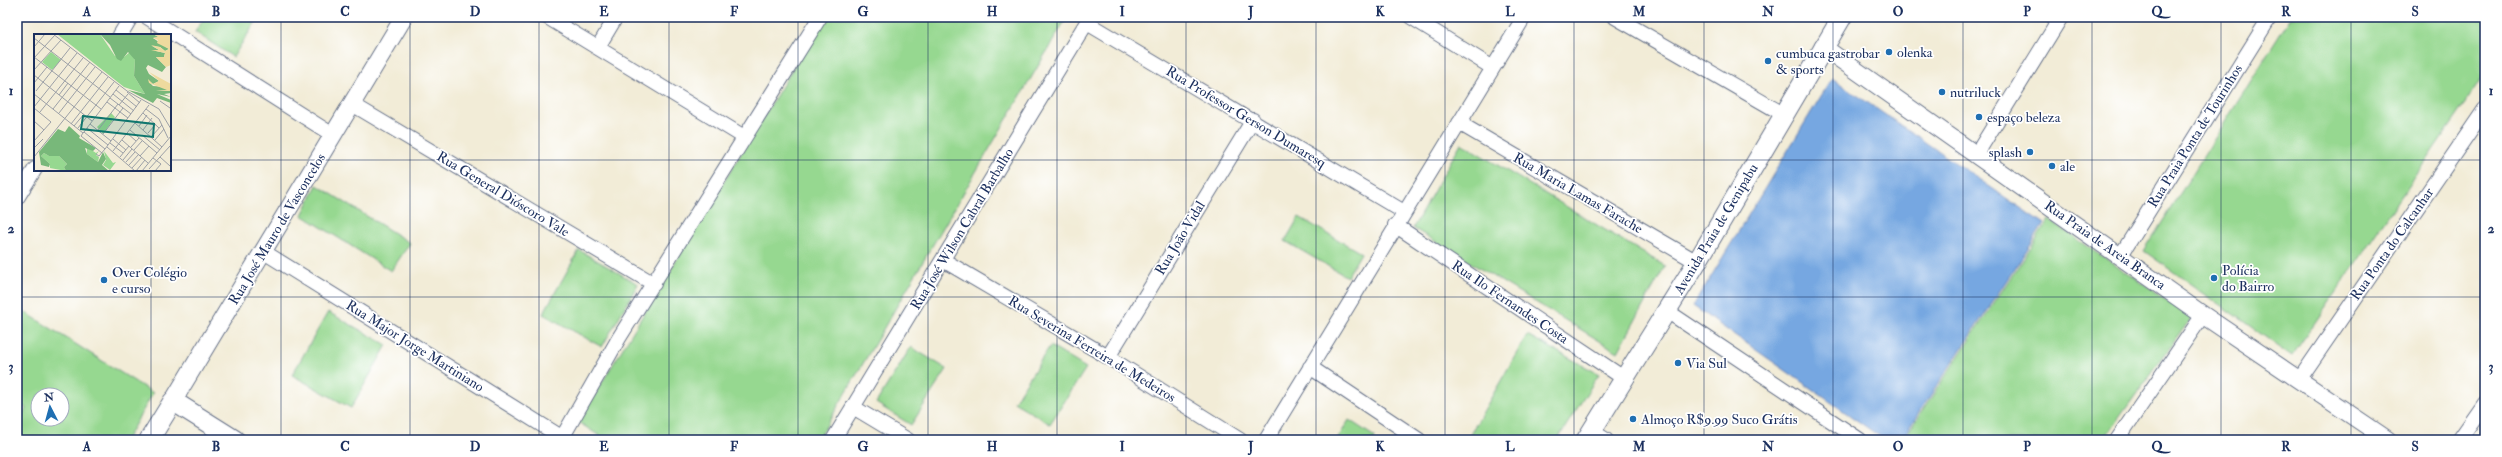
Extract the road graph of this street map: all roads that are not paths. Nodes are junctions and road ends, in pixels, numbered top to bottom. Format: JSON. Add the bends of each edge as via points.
{"nodes":[{"id":1,"x":131,"y":17,"type":"edge"},
{"id":2,"x":147,"y":17,"type":"edge"},
{"id":3,"x":404,"y":17,"type":"edge"},
{"id":4,"x":547,"y":17,"type":"edge"},
{"id":5,"x":616,"y":17,"type":"edge"},
{"id":6,"x":820,"y":17,"type":"edge"},
{"id":7,"x":1411,"y":17,"type":"edge"},
{"id":8,"x":1524,"y":17,"type":"edge"},
{"id":9,"x":1615,"y":17,"type":"edge"},
{"id":10,"x":1842,"y":17,"type":"edge"},
{"id":11,"x":2061,"y":17,"type":"edge"},
{"id":12,"x":2270,"y":17,"type":"edge"},
{"id":13,"x":1088,"y":20,"type":"edge"},
{"id":14,"x":121,"y":34,"type":"edge"},
{"id":15,"x":598,"y":47,"type":"junction"},
{"id":16,"x":1823,"y":47,"type":"junction"},
{"id":17,"x":1493,"y":68,"type":"junction"},
{"id":18,"x":352,"y":104,"type":"junction"},
{"id":19,"x":2485,"y":109,"type":"edge"},
{"id":20,"x":1784,"y":114,"type":"junction"},
{"id":21,"x":1253,"y":120,"type":"junction"},
{"id":22,"x":1460,"y":123,"type":"junction"},
{"id":23,"x":333,"y":135,"type":"junction"},
{"id":24,"x":744,"y":137,"type":"junction"},
{"id":25,"x":1976,"y":154,"type":"junction"},
{"id":26,"x":34,"y":171,"type":"edge"},
{"id":27,"x":17,"y":198,"type":"edge"},
{"id":28,"x":1404,"y":212,"type":"junction"},
{"id":29,"x":1396,"y":225,"type":"junction"},
{"id":30,"x":264,"y":252,"type":"junction"},
{"id":31,"x":2121,"y":255,"type":"junction"},
{"id":32,"x":943,"y":260,"type":"junction"},
{"id":33,"x":1697,"y":262,"type":"junction"},
{"id":34,"x":654,"y":284,"type":"junction"},
{"id":35,"x":1667,"y":311,"type":"junction"},
{"id":36,"x":2203,"y":315,"type":"junction"},
{"id":37,"x":1108,"y":357,"type":"junction"},
{"id":38,"x":1310,"y":367,"type":"junction"},
{"id":39,"x":1625,"y":379,"type":"junction"},
{"id":40,"x":2299,"y":380,"type":"junction"},
{"id":41,"x":173,"y":401,"type":"junction"},
{"id":42,"x":2485,"y":403,"type":"edge"},
{"id":43,"x":853,"y":407,"type":"junction"},
{"id":44,"x":1595,"y":437,"type":"edge"},
{"id":45,"x":564,"y":439,"type":"edge"},
{"id":46,"x":2121,"y":439,"type":"edge"},
{"id":47,"x":149,"y":440,"type":"edge"},
{"id":48,"x":235,"y":440,"type":"edge"},
{"id":49,"x":833,"y":440,"type":"edge"},
{"id":50,"x":908,"y":440,"type":"edge"},
{"id":51,"x":1240,"y":440,"type":"edge"},
{"id":52,"x":1266,"y":440,"type":"edge"},
{"id":53,"x":1419,"y":440,"type":"edge"},
{"id":54,"x":1860,"y":440,"type":"edge"},
{"id":55,"x":2388,"y":440,"type":"edge"},
{"id":56,"x":2459,"y":440,"type":"edge"}],
"edges":[{"from":1,"to":14,"type":"street"},
{"from":2,"to":23,"type":"street"},
{"from":3,"to":18,"type":"street","name":"Rua José Mauro de Vasconcelos"},
{"from":4,"to":15,"type":"street"},
{"from":5,"to":15,"type":"street"},
{"from":6,"to":24,"type":"street"},
{"from":7,"to":17,"type":"street"},
{"from":8,"to":17,"type":"street"},
{"from":9,"to":20,"type":"street"},
{"from":10,"to":16,"type":"main road","name":"Avenida Praia de Genipabu"},
{"from":11,"to":25,"type":"street"},
{"from":12,"to":31,"type":"street","name":"Rua Praia Ponta de Tourinhos"},
{"from":13,"to":21,"type":"street","name":"Rua Professor Gerson Dumaresq"},
{"from":13,"to":32,"type":"street","name":"Rua José Wilson Cabral Barbalho"},
{"from":15,"to":24,"type":"street"},
{"from":16,"to":20,"type":"main road","name":"Avenida Praia de Genipabu"},
{"from":16,"to":25,"type":"street","name":"Rua Praia de Areia Branca"},
{"from":17,"to":22,"type":"street"},
{"from":18,"to":23,"type":"street","name":"Rua José Mauro de Vasconcelos"},
{"from":18,"to":34,"type":"street","name":"Rua General Dióscoro Vale"},
{"from":19,"to":40,"type":"street","name":"Rua Ponta do Calcanhar"},
{"from":20,"to":33,"type":"main road","name":"Avenida Praia de Genipabu"},
{"from":21,"to":28,"type":"street","name":"Rua Professor Gerson Dumaresq"},
{"from":21,"to":37,"type":"street","name":"Rua João Vidal"},
{"from":22,"to":28,"type":"street"},
{"from":22,"to":33,"type":"street","name":"Rua Maria Lamas Farache"},
{"from":23,"to":30,"type":"street","name":"Rua José Mauro de Vasconcelos"},
{"from":24,"to":34,"type":"street"},
{"from":25,"to":31,"type":"street","name":"Rua Praia de Areia Branca"},
{"from":26,"to":27,"type":"street"},
{"from":28,"to":29,"type":"street"},
{"from":29,"to":38,"type":"street"},
{"from":29,"to":39,"type":"street","name":"Rua Ilo Fernandes Costa"},
{"from":30,"to":41,"type":"street","name":"Rua José Mauro de Vasconcelos"},
{"from":30,"to":45,"type":"street","name":"Rua Major Jorge Martiniano"},
{"from":31,"to":36,"type":"street","name":"Rua Praia de Areia Branca"},
{"from":32,"to":37,"type":"street","name":"Rua Severina Ferreira de Medeiros"},
{"from":32,"to":43,"type":"street","name":"Rua José Wilson Cabral Barbalho"},
{"from":33,"to":35,"type":"main road","name":"Avenida Praia de Genipabu"},
{"from":34,"to":45,"type":"street","via":[[619,338]]},
{"from":35,"to":39,"type":"main road","name":"Avenida Praia de Genipabu"},
{"from":35,"to":54,"type":"street"},
{"from":36,"to":40,"type":"street","name":"Rua Praia de Areia Branca"},
{"from":36,"to":46,"type":"street"},
{"from":37,"to":51,"type":"street","name":"Rua Severina Ferreira de Medeiros"},
{"from":38,"to":52,"type":"street"},
{"from":38,"to":53,"type":"street"},
{"from":39,"to":44,"type":"main road","name":"Avenida Praia de Genipabu"},
{"from":40,"to":55,"type":"street","name":"Rua Praia de Areia Branca"},
{"from":41,"to":47,"type":"main road","name":"Rua José Mauro de Vasconcelos"},
{"from":41,"to":48,"type":"main road"},
{"from":42,"to":56,"type":"street"},
{"from":43,"to":49,"type":"street","name":"Rua José Wilson Cabral Barbalho"},
{"from":43,"to":50,"type":"street"}]}
